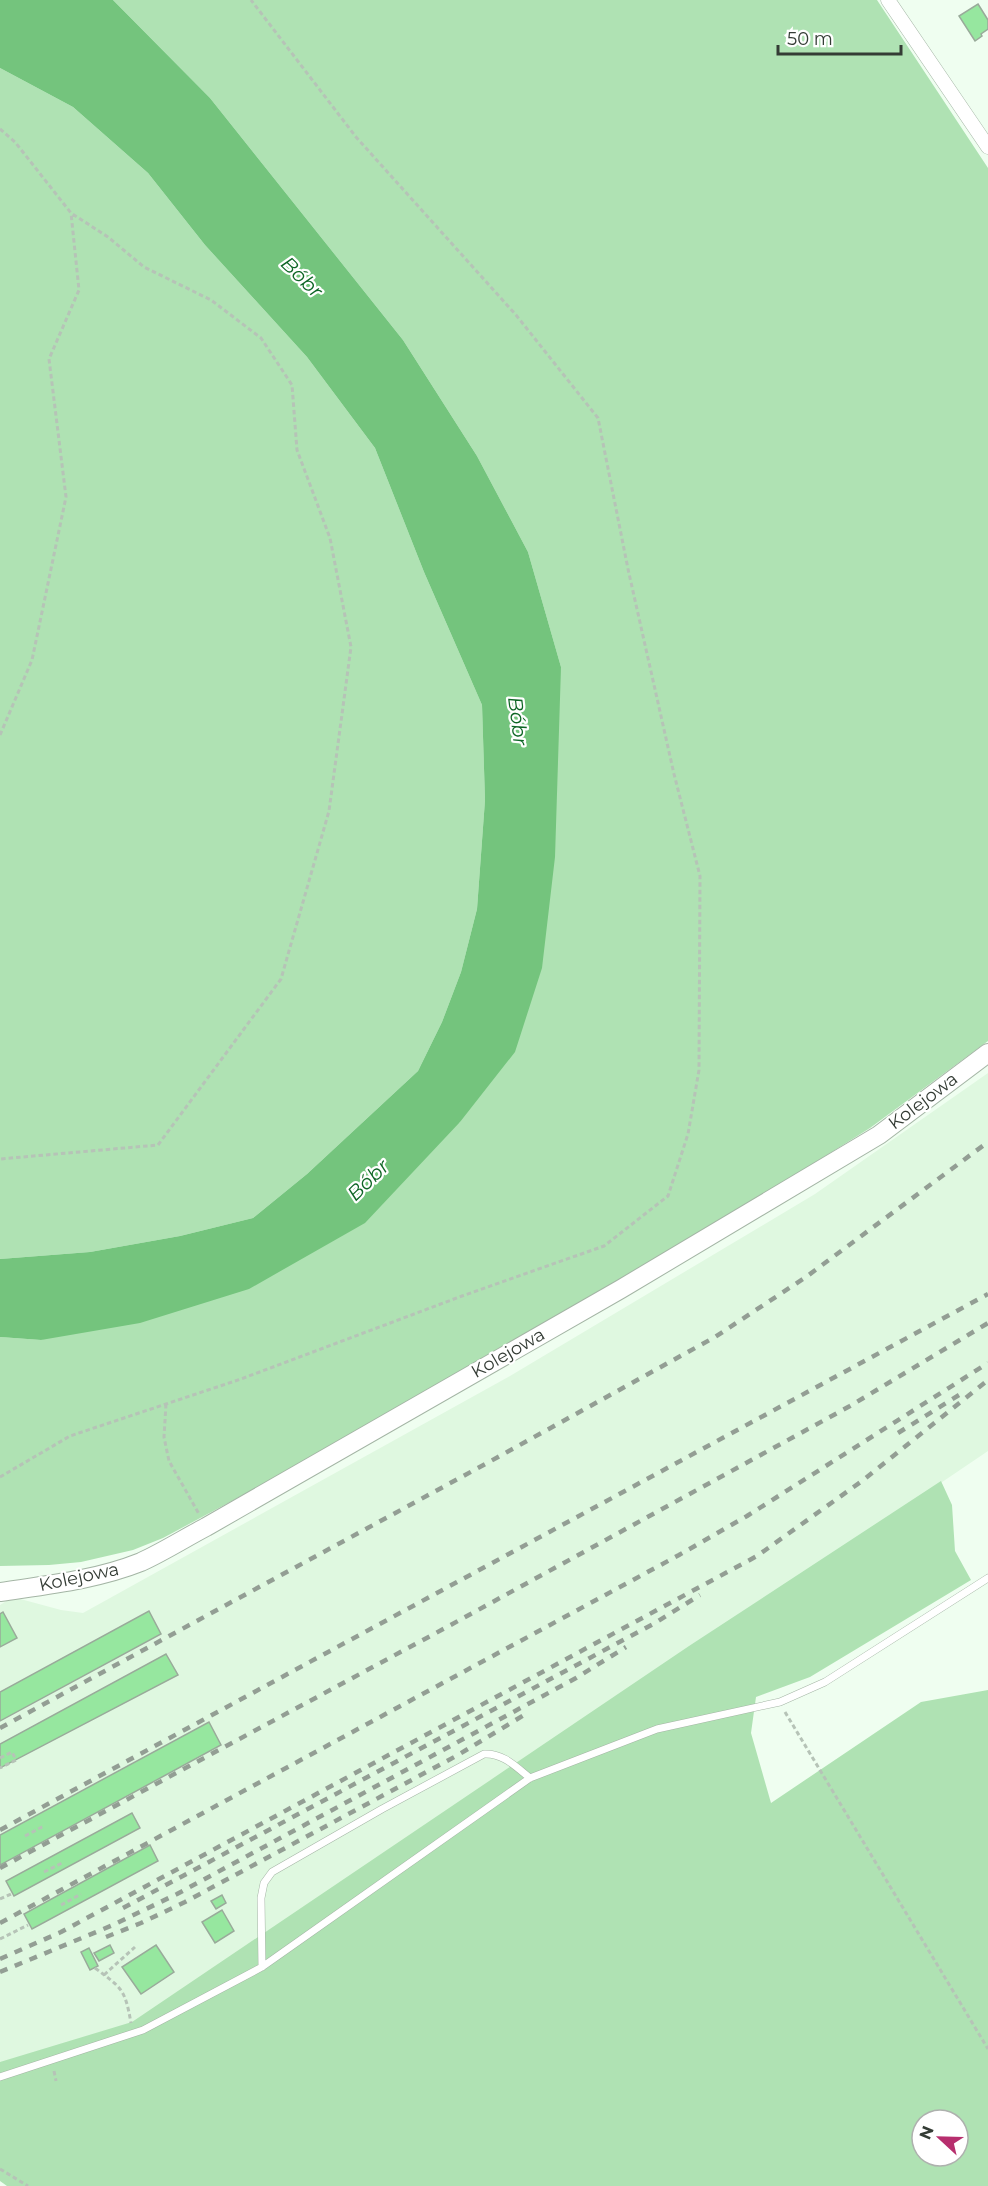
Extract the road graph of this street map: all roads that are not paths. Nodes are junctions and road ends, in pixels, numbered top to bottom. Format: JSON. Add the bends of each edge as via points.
{"nodes":[{"id":1,"x":888,"y":0,"type":"edge"},
{"id":2,"x":988,"y":147,"type":"edge"},
{"id":3,"x":988,"y":1053,"type":"edge"},
{"id":4,"x":988,"y":1578,"type":"edge"},
{"id":5,"x":0,"y":1592,"type":"edge"},
{"id":6,"x":530,"y":1778,"type":"junction"},
{"id":7,"x":262,"y":1967,"type":"junction"},
{"id":8,"x":0,"y":2077,"type":"edge"}],
"edges":[{"from":1,"to":2,"type":"street"},
{"from":3,"to":5,"type":"street","name":"Kolejowa","via":[[879,1135],[631,1283],[206,1527],[141,1562],[114,1571]]},
{"from":4,"to":6,"type":"lane","via":[[825,1682],[780,1702],[657,1729]]},
{"from":6,"to":7,"type":"lane"},
{"from":6,"to":7,"type":"lane","via":[[504,1758],[484,1754],[272,1872],[264,1883],[261,1898]]},
{"from":7,"to":8,"type":"lane","via":[[133,2033]]}]}
